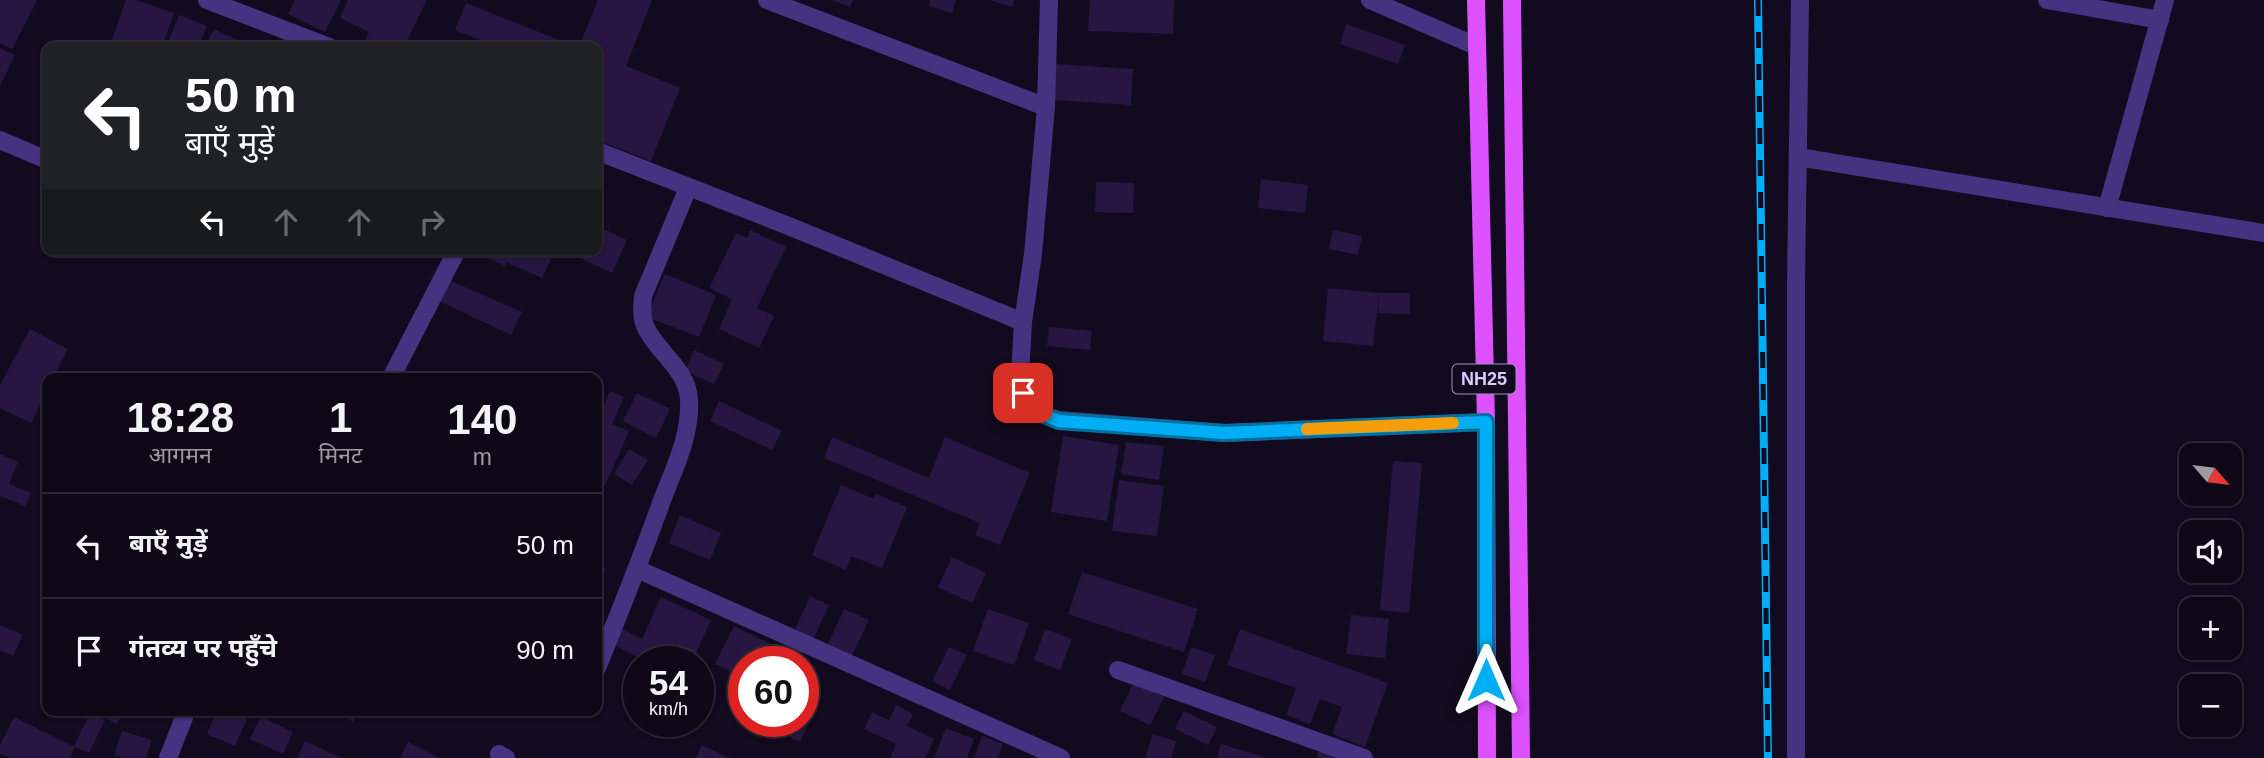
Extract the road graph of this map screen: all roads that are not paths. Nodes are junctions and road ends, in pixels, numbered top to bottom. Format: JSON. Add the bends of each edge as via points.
{"nodes":[{"id":1,"x":207,"y":0,"type":"edge"},
{"id":2,"x":767,"y":0,"type":"edge"},
{"id":3,"x":1049,"y":0,"type":"edge"},
{"id":4,"x":1370,"y":0,"type":"edge"},
{"id":5,"x":1476,"y":0,"type":"edge"},
{"id":6,"x":1512,"y":0,"type":"edge"},
{"id":7,"x":1800,"y":0,"type":"edge"},
{"id":8,"x":2047,"y":0,"type":"edge"},
{"id":9,"x":2165,"y":0,"type":"edge"},
{"id":10,"x":2160,"y":20,"type":"junction"},
{"id":11,"x":316,"y":42,"type":"edge"},
{"id":12,"x":1476,"y":46,"type":"junction"},
{"id":13,"x":1046,"y":107,"type":"junction"},
{"id":14,"x":0,"y":140,"type":"edge"},
{"id":15,"x":602,"y":153,"type":"edge"},
{"id":16,"x":1798,"y":157,"type":"junction"},
{"id":17,"x":42,"y":158,"type":"edge"},
{"id":18,"x":688,"y":188,"type":"junction"},
{"id":19,"x":2107,"y":208,"type":"junction"},
{"id":20,"x":2264,"y":233,"type":"edge"},
{"id":21,"x":454,"y":256,"type":"edge"},
{"id":22,"x":1023,"y":322,"type":"junction"},
{"id":23,"x":394,"y":373,"type":"edge"},
{"id":24,"x":1486,"y":422,"type":"junction"},
{"id":25,"x":637,"y":569,"type":"junction"},
{"id":26,"x":602,"y":656,"type":"edge"},
{"id":27,"x":1118,"y":670,"type":"dead end"},
{"id":28,"x":185,"y":716,"type":"edge"},
{"id":29,"x":1051,"y":756,"type":"edge"},
{"id":30,"x":168,"y":758,"type":"edge"},
{"id":31,"x":1364,"y":758,"type":"edge"},
{"id":32,"x":1487,"y":758,"type":"edge"},
{"id":33,"x":1521,"y":758,"type":"edge"},
{"id":34,"x":1796,"y":758,"type":"edge"}],
"edges":[{"from":1,"to":11,"type":"street"},
{"from":2,"to":13,"type":"street"},
{"from":3,"to":13,"type":"street"},
{"from":4,"to":12,"type":"street"},
{"from":5,"to":12,"type":"main road","number":"NH25"},
{"from":6,"to":33,"type":"main road","number":"NH25"},
{"from":7,"to":16,"type":"street"},
{"from":8,"to":10,"type":"street"},
{"from":9,"to":10,"type":"street"},
{"from":10,"to":19,"type":"street"},
{"from":12,"to":24,"type":"main road","number":"NH25"},
{"from":13,"to":22,"type":"street"},
{"from":14,"to":17,"type":"street"},
{"from":15,"to":18,"type":"street"},
{"from":16,"to":19,"type":"street"},
{"from":16,"to":34,"type":"street"},
{"from":18,"to":22,"type":"street"},
{"from":18,"to":25,"type":"street","via":[[643,296],[642,311],[645,327],[678,369],[690,397],[689,421]]},
{"from":19,"to":20,"type":"street"},
{"from":21,"to":23,"type":"street"},
{"from":22,"to":24,"type":"street","via":[[1023,393],[1036,410],[1059,421],[1225,433]]},
{"from":24,"to":32,"type":"main road","number":"NH25"},
{"from":25,"to":26,"type":"street"},
{"from":25,"to":29,"type":"street"},
{"from":27,"to":31,"type":"street"},
{"from":28,"to":30,"type":"street"}]}
